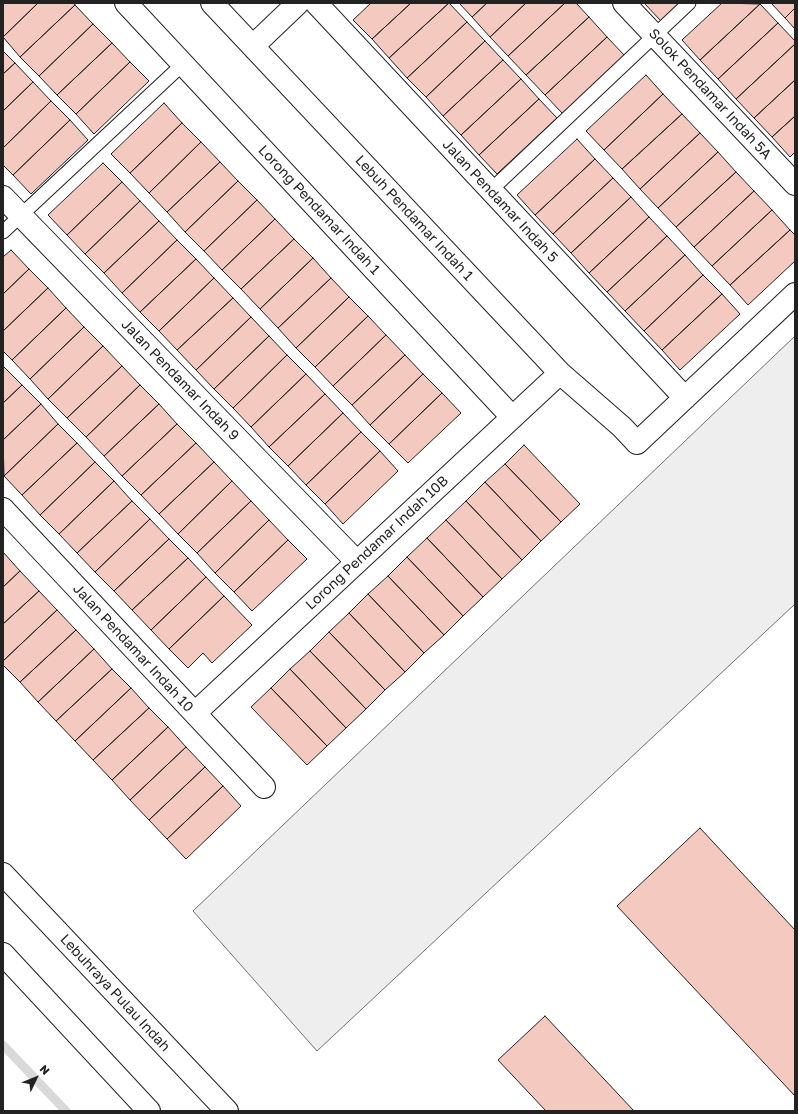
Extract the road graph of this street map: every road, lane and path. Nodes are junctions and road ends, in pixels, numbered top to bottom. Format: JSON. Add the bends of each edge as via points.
{"nodes":[{"id":1,"x":126,"y":3,"type":"edge"},
{"id":2,"x":212,"y":3,"type":"edge"},
{"id":3,"x":298,"y":3,"type":"edge"},
{"id":4,"x":316,"y":3,"type":"edge"},
{"id":5,"x":624,"y":3,"type":"edge"},
{"id":6,"x":689,"y":3,"type":"edge"},
{"id":7,"x":655,"y":35,"type":"junction"},
{"id":8,"x":253,"y":46,"type":"junction"},
{"id":9,"x":183,"y":64,"type":"junction"},
{"id":10,"x":795,"y":184,"type":"edge"},
{"id":11,"x":491,"y":190,"type":"junction"},
{"id":12,"x":3,"y":197,"type":"edge"},
{"id":13,"x":20,"y":216,"type":"junction"},
{"id":14,"x":3,"y":232,"type":"edge"},
{"id":15,"x":795,"y":294,"type":"edge"},
{"id":16,"x":560,"y":373,"type":"junction"},
{"id":17,"x":685,"y":398,"type":"junction"},
{"id":18,"x":512,"y":417,"type":"junction"},
{"id":19,"x":3,"y":509,"type":"edge"},
{"id":20,"x":357,"y":562,"type":"junction"},
{"id":21,"x":195,"y":714,"type":"junction"},
{"id":22,"x":264,"y":787,"type":"dead end"},
{"id":23,"x":3,"y":874,"type":"edge"},
{"id":24,"x":3,"y":954,"type":"edge"},
{"id":25,"x":149,"y":1111,"type":"edge"},
{"id":26,"x":227,"y":1111,"type":"edge"}],
"edges":[{"from":1,"to":9,"type":"street","name":"Lorong Pendamar Indah 1"},
{"from":2,"to":8,"type":"street","name":"Lebuh Pendamar Indah 1"},
{"from":3,"to":8,"type":"street"},
{"from":4,"to":11,"type":"street","name":"Jalan Pendamar Indah 5"},
{"from":5,"to":7,"type":"street","name":"Solok Pendamar Indah 5A"},
{"from":6,"to":7,"type":"lane"},
{"from":7,"to":10,"type":"street","name":"Solok Pendamar Indah 5A"},
{"from":7,"to":11,"type":"lane"},
{"from":8,"to":16,"type":"street","name":"Lebuh Pendamar Indah 1"},
{"from":9,"to":13,"type":"lane"},
{"from":9,"to":18,"type":"street","name":"Lorong Pendamar Indah 1"},
{"from":11,"to":17,"type":"street","name":"Jalan Pendamar Indah 5"},
{"from":12,"to":13,"type":"street","name":"Jalan Pendamar Indah 9"},
{"from":13,"to":14,"type":"lane"},
{"from":13,"to":20,"type":"street","name":"Jalan Pendamar Indah 9"},
{"from":15,"to":17,"type":"street"},
{"from":16,"to":17,"type":"street","name":"Lebuh Pendamar Indah 1","via":[[637,443]]},
{"from":16,"to":18,"type":"street","name":"Lorong Pendamar Indah 10B"},
{"from":18,"to":20,"type":"street","name":"Lorong Pendamar Indah 10B"},
{"from":19,"to":21,"type":"street","name":"Jalan Pendamar Indah 10"},
{"from":20,"to":21,"type":"street","name":"Lorong Pendamar Indah 10B"},
{"from":21,"to":22,"type":"street","name":"Jalan Pendamar Indah 10"},
{"from":23,"to":26,"type":"street","name":"Lebuhraya Pulau Indah"},
{"from":24,"to":25,"type":"street"}]}
